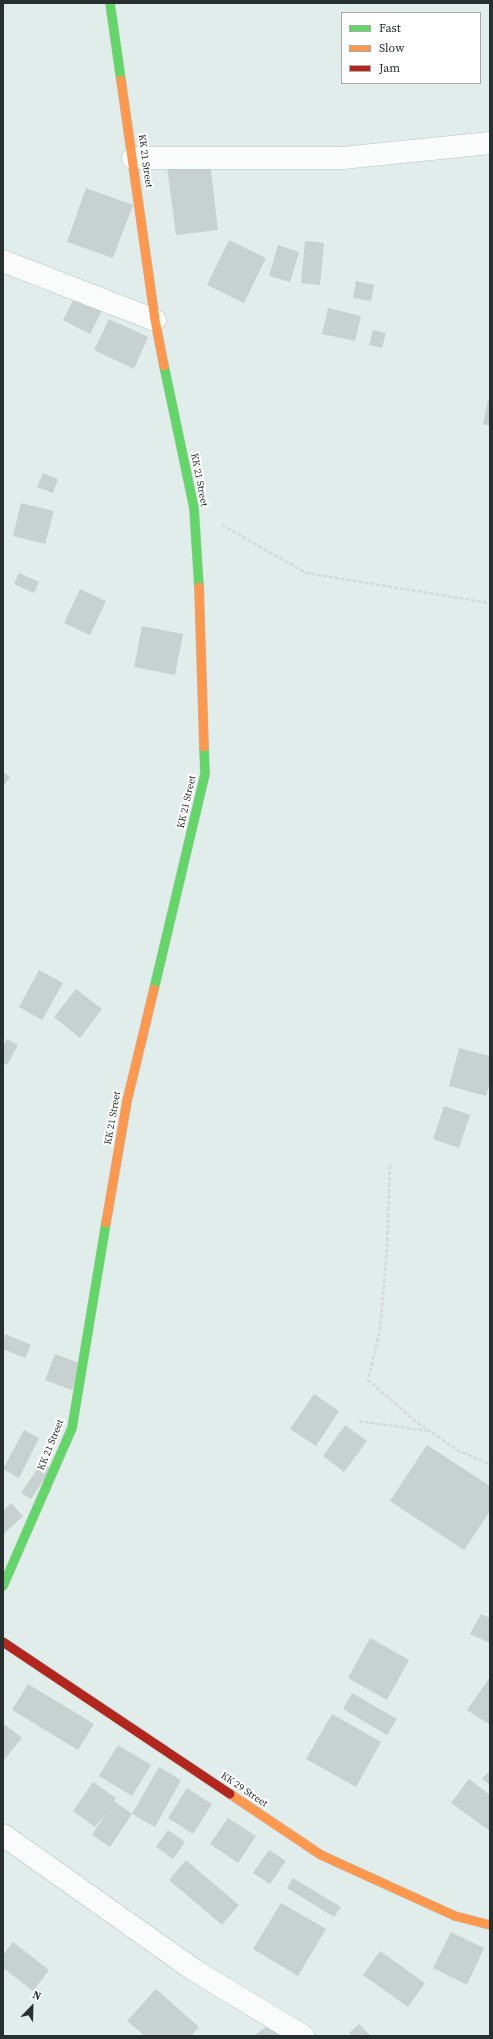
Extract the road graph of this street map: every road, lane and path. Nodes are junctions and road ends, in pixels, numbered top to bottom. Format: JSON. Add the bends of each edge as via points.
{"nodes":[{"id":1,"x":110,"y":3,"type":"edge"},
{"id":2,"x":490,"y":144,"type":"edge"},
{"id":3,"x":133,"y":158,"type":"junction"},
{"id":4,"x":3,"y":261,"type":"edge"},
{"id":5,"x":155,"y":320,"type":"junction"},
{"id":6,"x":194,"y":508,"type":"junction"},
{"id":7,"x":490,"y":603,"type":"edge"},
{"id":8,"x":390,"y":1165,"type":"dead end"},
{"id":9,"x":359,"y":1420,"type":"dead end"},
{"id":10,"x":430,"y":1431,"type":"junction"},
{"id":11,"x":490,"y":1464,"type":"edge"},
{"id":12,"x":3,"y":1586,"type":"edge"},
{"id":13,"x":3,"y":1642,"type":"edge"},
{"id":14,"x":3,"y":1835,"type":"edge"},
{"id":15,"x":490,"y":1925,"type":"edge"},
{"id":16,"x":303,"y":2036,"type":"edge"}],
"edges":[{"from":1,"to":3,"type":"street","name":"KK 21 Street"},
{"from":2,"to":3,"type":"street","via":[[343,158]]},
{"from":3,"to":5,"type":"street","name":"KK 21 Street"},
{"from":4,"to":5,"type":"street"},
{"from":5,"to":6,"type":"street","name":"KK 21 Street"},
{"from":6,"to":7,"type":"path","via":[[306,573]]},
{"from":6,"to":12,"type":"street","name":"KK 21 Street","via":[[200,602],[205,774],[127,1101],[72,1428]]},
{"from":8,"to":10,"type":"path","via":[[380,1329],[368,1380]]},
{"from":9,"to":10,"type":"path"},
{"from":10,"to":11,"type":"path","via":[[459,1451]]},
{"from":13,"to":15,"type":"street","name":"KK 29 Street","via":[[321,1855],[455,1916]]},
{"from":14,"to":16,"type":"street","via":[[194,1970]]}]}
